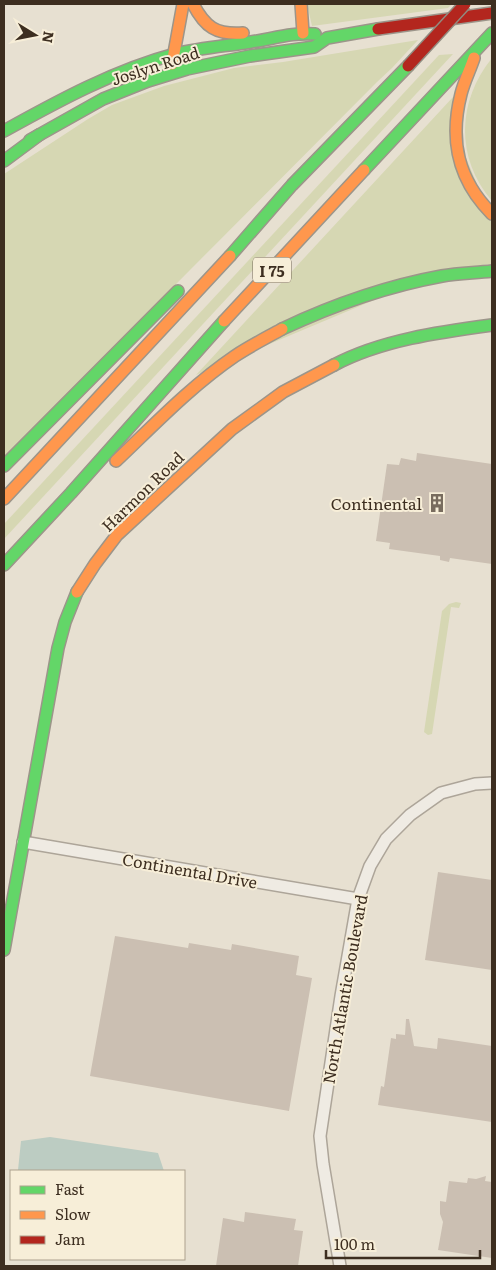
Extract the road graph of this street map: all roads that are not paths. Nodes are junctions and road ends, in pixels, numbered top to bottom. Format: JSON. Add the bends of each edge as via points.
{"nodes":[{"id":1,"x":183,"y":4,"type":"edge"},
{"id":2,"x":193,"y":4,"type":"edge"},
{"id":3,"x":301,"y":4,"type":"edge"},
{"id":4,"x":466,"y":4,"type":"edge"},
{"id":5,"x":492,"y":13,"type":"edge"},
{"id":6,"x":303,"y":33,"type":"junction"},
{"id":7,"x":283,"y":34,"type":"junction"},
{"id":8,"x":327,"y":38,"type":"junction"},
{"id":9,"x":485,"y":42,"type":"edge"},
{"id":10,"x":173,"y":55,"type":"junction"},
{"id":11,"x":170,"y":74,"type":"junction"},
{"id":12,"x":4,"y":131,"type":"edge"},
{"id":13,"x":39,"y":135,"type":"junction"},
{"id":14,"x":4,"y":156,"type":"edge"},
{"id":15,"x":4,"y":161,"type":"edge"},
{"id":16,"x":292,"y":185,"type":"junction"},
{"id":17,"x":492,"y":214,"type":"edge"},
{"id":18,"x":225,"y":244,"type":"dead end"},
{"id":19,"x":492,"y":271,"type":"edge"},
{"id":20,"x":185,"y":284,"type":"dead end"},
{"id":21,"x":492,"y":325,"type":"edge"},
{"id":22,"x":4,"y":466,"type":"edge"},
{"id":23,"x":71,"y":494,"type":"junction"},
{"id":24,"x":4,"y":499,"type":"edge"},
{"id":25,"x":4,"y":565,"type":"edge"},
{"id":26,"x":492,"y":783,"type":"edge"},
{"id":27,"x":23,"y":842,"type":"junction"},
{"id":28,"x":358,"y":899,"type":"junction"},
{"id":29,"x":4,"y":950,"type":"edge"},
{"id":30,"x":340,"y":1266,"type":"edge"}],
"edges":[{"from":1,"to":10,"type":"main road"},
{"from":2,"to":7,"type":"main road","via":[[203,22],[224,35]]},
{"from":3,"to":6,"type":"main road"},
{"from":4,"to":16,"type":"main road","number":"I 75","bridge":true},
{"from":5,"to":8,"type":"main road","name":"Joslyn Road"},
{"from":6,"to":7,"type":"main road","name":"Joslyn Road"},
{"from":6,"to":8,"type":"main road","name":"Joslyn Road"},
{"from":7,"to":10,"type":"main road","name":"Joslyn Road"},
{"from":8,"to":11,"type":"main road","name":"Joslyn Road","via":[[314,47],[226,60]]},
{"from":9,"to":17,"type":"main road","via":[[461,94],[456,134],[458,157],[465,179]]},
{"from":9,"to":23,"type":"main road","number":"I 75","via":[[198,348]]},
{"from":10,"to":11,"type":"main road"},
{"from":10,"to":12,"type":"main road","name":"Joslyn Road","via":[[79,91]]},
{"from":11,"to":13,"type":"main road","name":"Joslyn Road","via":[[103,99]]},
{"from":13,"to":14,"type":"main road","name":"Joslyn Road"},
{"from":13,"to":15,"type":"main road"},
{"from":16,"to":18,"type":"main road"},
{"from":16,"to":24,"type":"main road","number":"I 75","via":[[238,248]]},
{"from":19,"to":23,"type":"main road","via":[[443,276],[345,302],[261,341],[206,379],[96,479]]},
{"from":20,"to":22,"type":"main road"},
{"from":21,"to":27,"type":"main road","name":"Harmon Road","via":[[447,330],[391,343],[341,361],[283,392],[232,429],[116,535],[77,592],[65,622]]},
{"from":23,"to":25,"type":"main road","number":"I 75"},
{"from":26,"to":28,"type":"street","name":"North Atlantic Boulevard","via":[[441,793],[410,815],[386,839],[370,866]]},
{"from":27,"to":28,"type":"street","name":"Continental Drive"},
{"from":27,"to":29,"type":"main road","name":"Harmon Road"},
{"from":28,"to":30,"type":"street","name":"North Atlantic Boulevard","via":[[320,1136]]}]}
